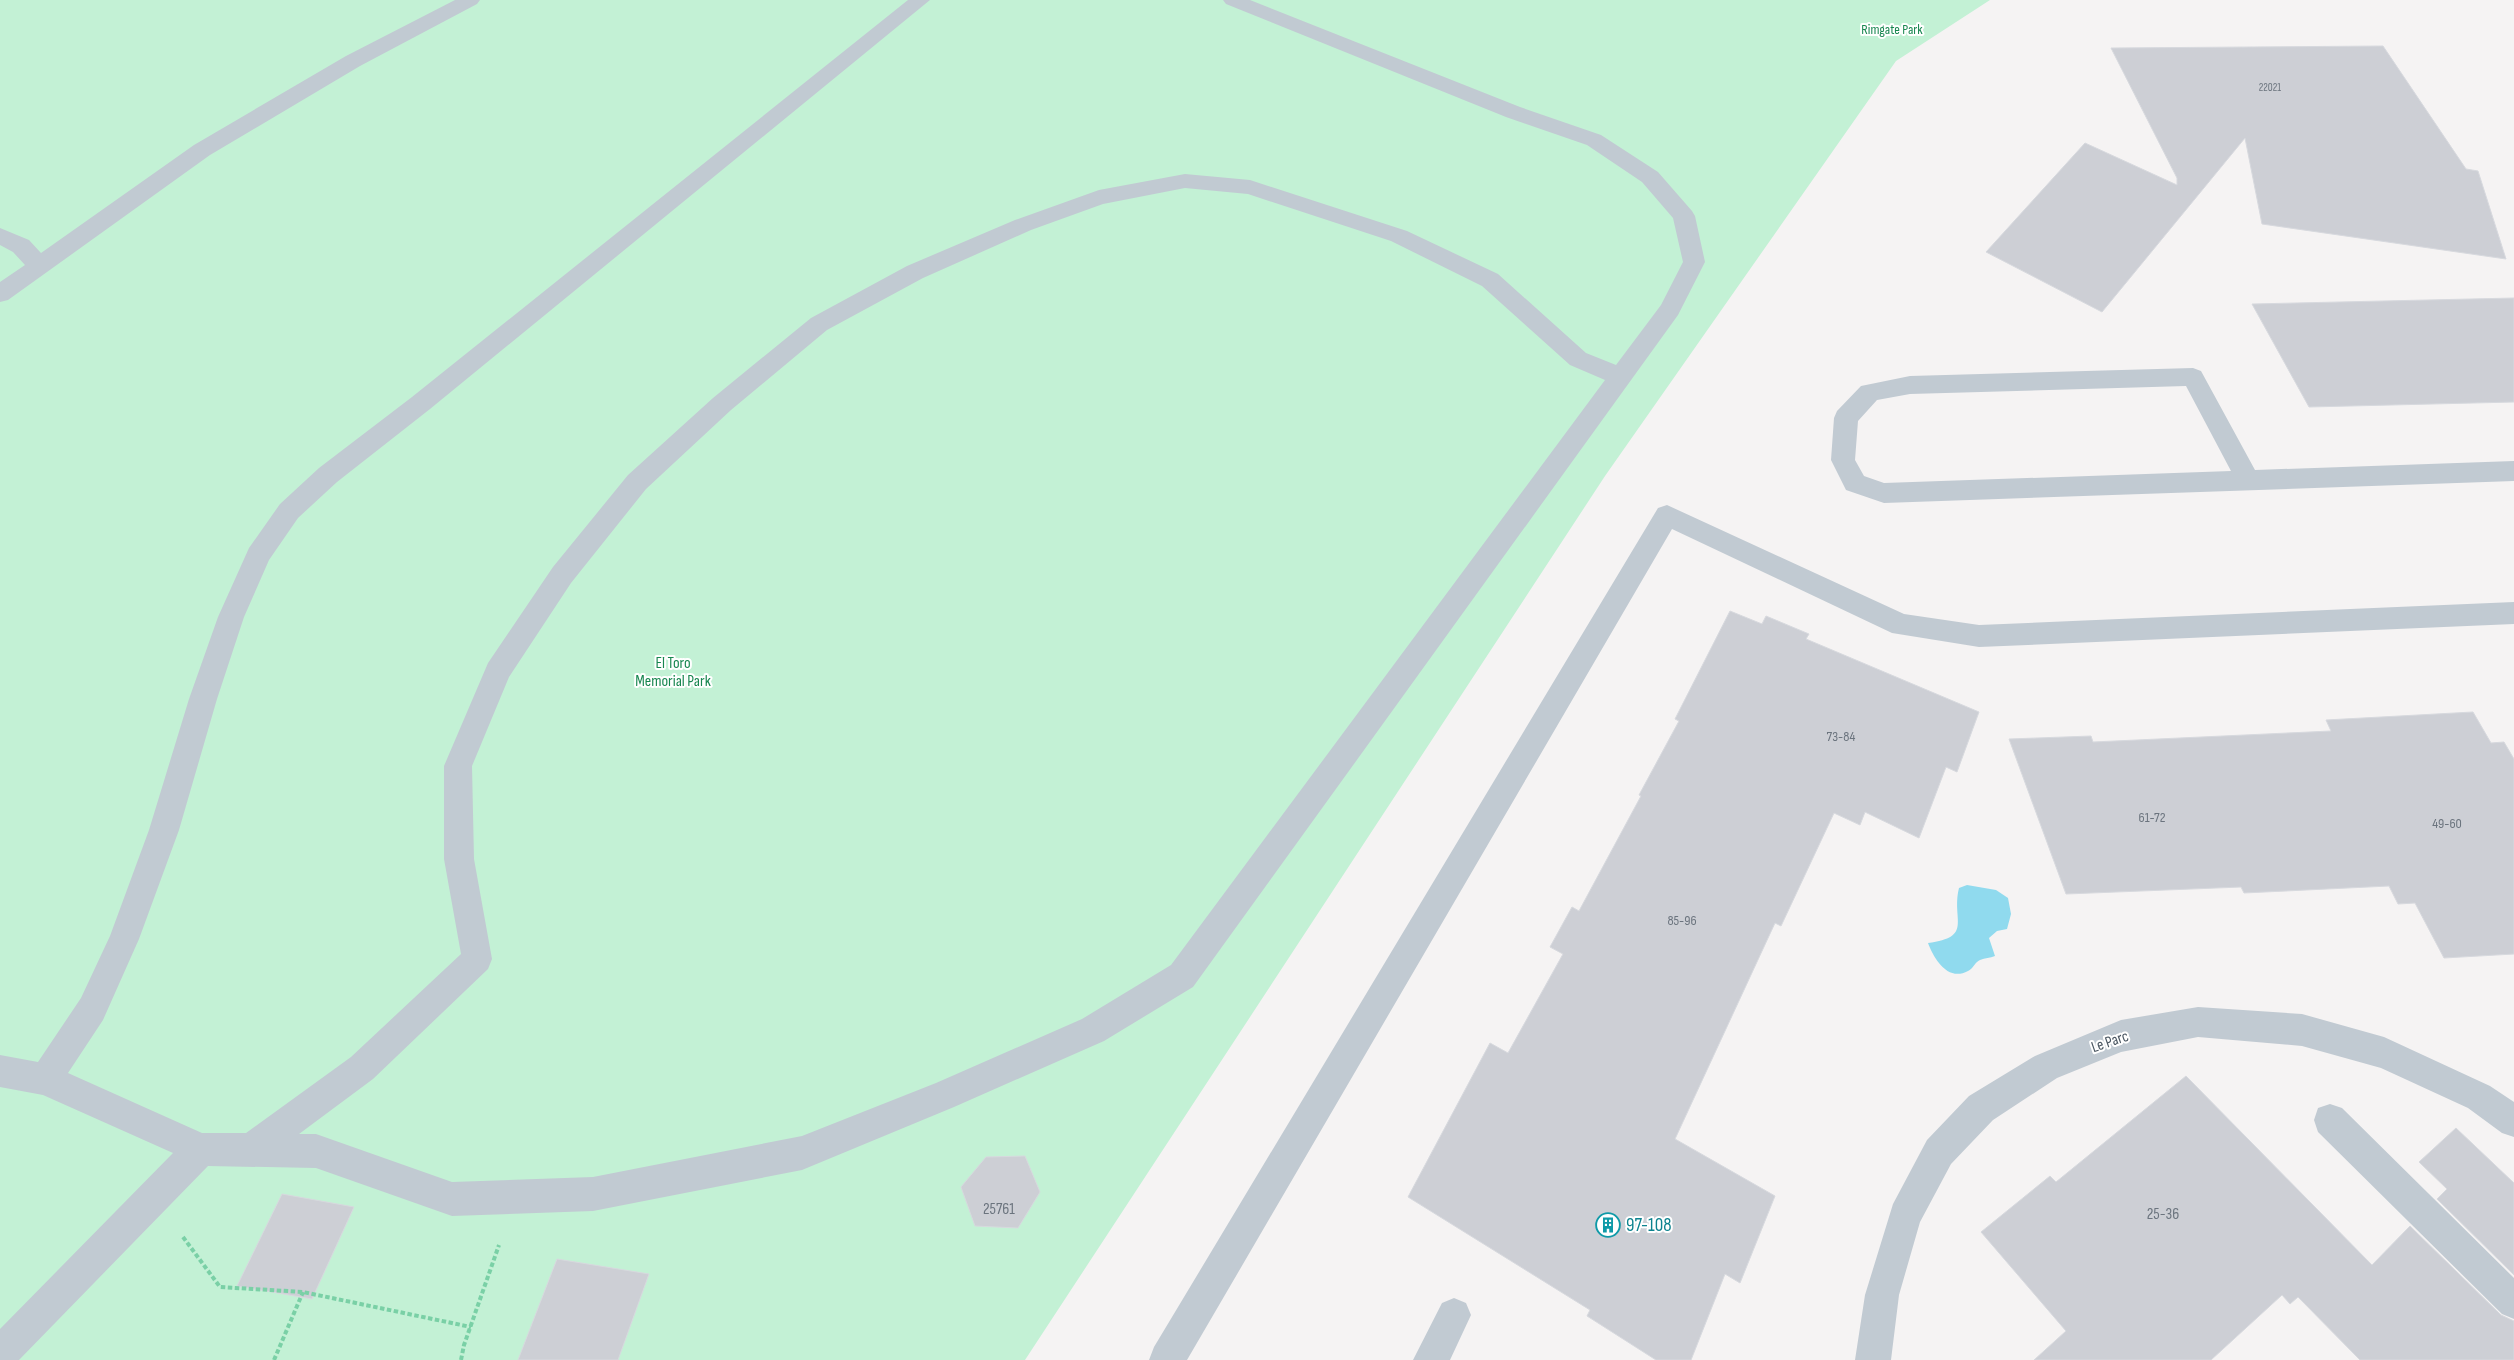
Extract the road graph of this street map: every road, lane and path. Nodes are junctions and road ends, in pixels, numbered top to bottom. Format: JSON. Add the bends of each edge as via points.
{"nodes":[{"id":1,"x":470,"y":0,"type":"edge"},
{"id":2,"x":920,"y":0,"type":"edge"},
{"id":3,"x":1233,"y":0,"type":"edge"},
{"id":4,"x":0,"y":236,"type":"edge"},
{"id":5,"x":39,"y":265,"type":"junction"},
{"id":6,"x":0,"y":294,"type":"edge"},
{"id":7,"x":1620,"y":377,"type":"junction"},
{"id":8,"x":2514,"y":470,"type":"edge"},
{"id":9,"x":2248,"y":480,"type":"junction"},
{"id":10,"x":2514,"y":613,"type":"edge"},
{"id":11,"x":0,"y":1071,"type":"edge"},
{"id":12,"x":45,"y":1079,"type":"junction"},
{"id":13,"x":2330,"y":1120,"type":"dead end"},
{"id":14,"x":2514,"y":1121,"type":"edge"},
{"id":15,"x":201,"y":1149,"type":"junction"},
{"id":16,"x":249,"y":1150,"type":"junction"},
{"id":17,"x":516,"y":1197,"type":"junction"},
{"id":18,"x":154,"y":1198,"type":"junction"},
{"id":19,"x":303,"y":1292,"type":"junction"},
{"id":20,"x":2514,"y":1302,"type":"edge"},
{"id":21,"x":1454,"y":1315,"type":"dead end"},
{"id":22,"x":471,"y":1327,"type":"junction"},
{"id":23,"x":0,"y":1354,"type":"edge"},
{"id":24,"x":274,"y":1360,"type":"edge"},
{"id":25,"x":461,"y":1360,"type":"edge"},
{"id":26,"x":1167,"y":1360,"type":"edge"},
{"id":27,"x":1431,"y":1360,"type":"edge"},
{"id":28,"x":1873,"y":1360,"type":"edge"}],
"edges":[{"from":1,"to":5,"type":"street","via":[[353,61],[202,150]]},
{"from":2,"to":12,"type":"street","via":[[422,403],[328,475],[289,511],[258,555],[230,617],[164,830],[124,939],[92,1009]]},
{"from":3,"to":7,"type":"street","via":[[1513,112],[1594,140],[1650,177],[1684,216],[1694,262],[1670,309]]},
{"from":4,"to":5,"type":"street","via":[[21,246]]},
{"from":5,"to":6,"type":"street"},
{"from":7,"to":16,"type":"street","via":[[1578,359],[1490,280],[1399,236],[1250,187],[1185,181],[1099,197],[1023,225],[915,272],[819,324],[722,404],[637,482],[562,576],[498,671],[458,766],[458,859],[477,959],[362,1068]]},
{"from":7,"to":17,"type":"street","via":[[1182,976],[1093,1030],[802,1153],[593,1194]]},
{"from":8,"to":9,"type":"street"},
{"from":9,"to":9,"type":"street","via":[[1884,493],[1855,483],[1843,460],[1846,418],[1870,392],[1910,385],[2193,377]]},
{"from":10,"to":26,"type":"street","via":[[1979,636],[1901,625],[1667,515]]},
{"from":11,"to":12,"type":"street"},
{"from":12,"to":15,"type":"street"},
{"from":13,"to":20,"type":"street"},
{"from":14,"to":28,"type":"street","name":"Le Parc","via":[[2479,1097],[2384,1053],[2302,1030],[2198,1022],[2121,1036],[2046,1067],[1981,1108],[1939,1152],[1905,1216],[1882,1295]]},
{"from":15,"to":16,"type":"street"},
{"from":15,"to":18,"type":"street"},
{"from":16,"to":17,"type":"street","via":[[316,1151],[452,1199]]},
{"from":17,"to":22,"type":"path"},
{"from":18,"to":19,"type":"path","via":[[220,1287]]},
{"from":18,"to":23,"type":"street"},
{"from":19,"to":22,"type":"path"},
{"from":19,"to":24,"type":"path"},
{"from":21,"to":27,"type":"street"},
{"from":22,"to":25,"type":"path"}]}
